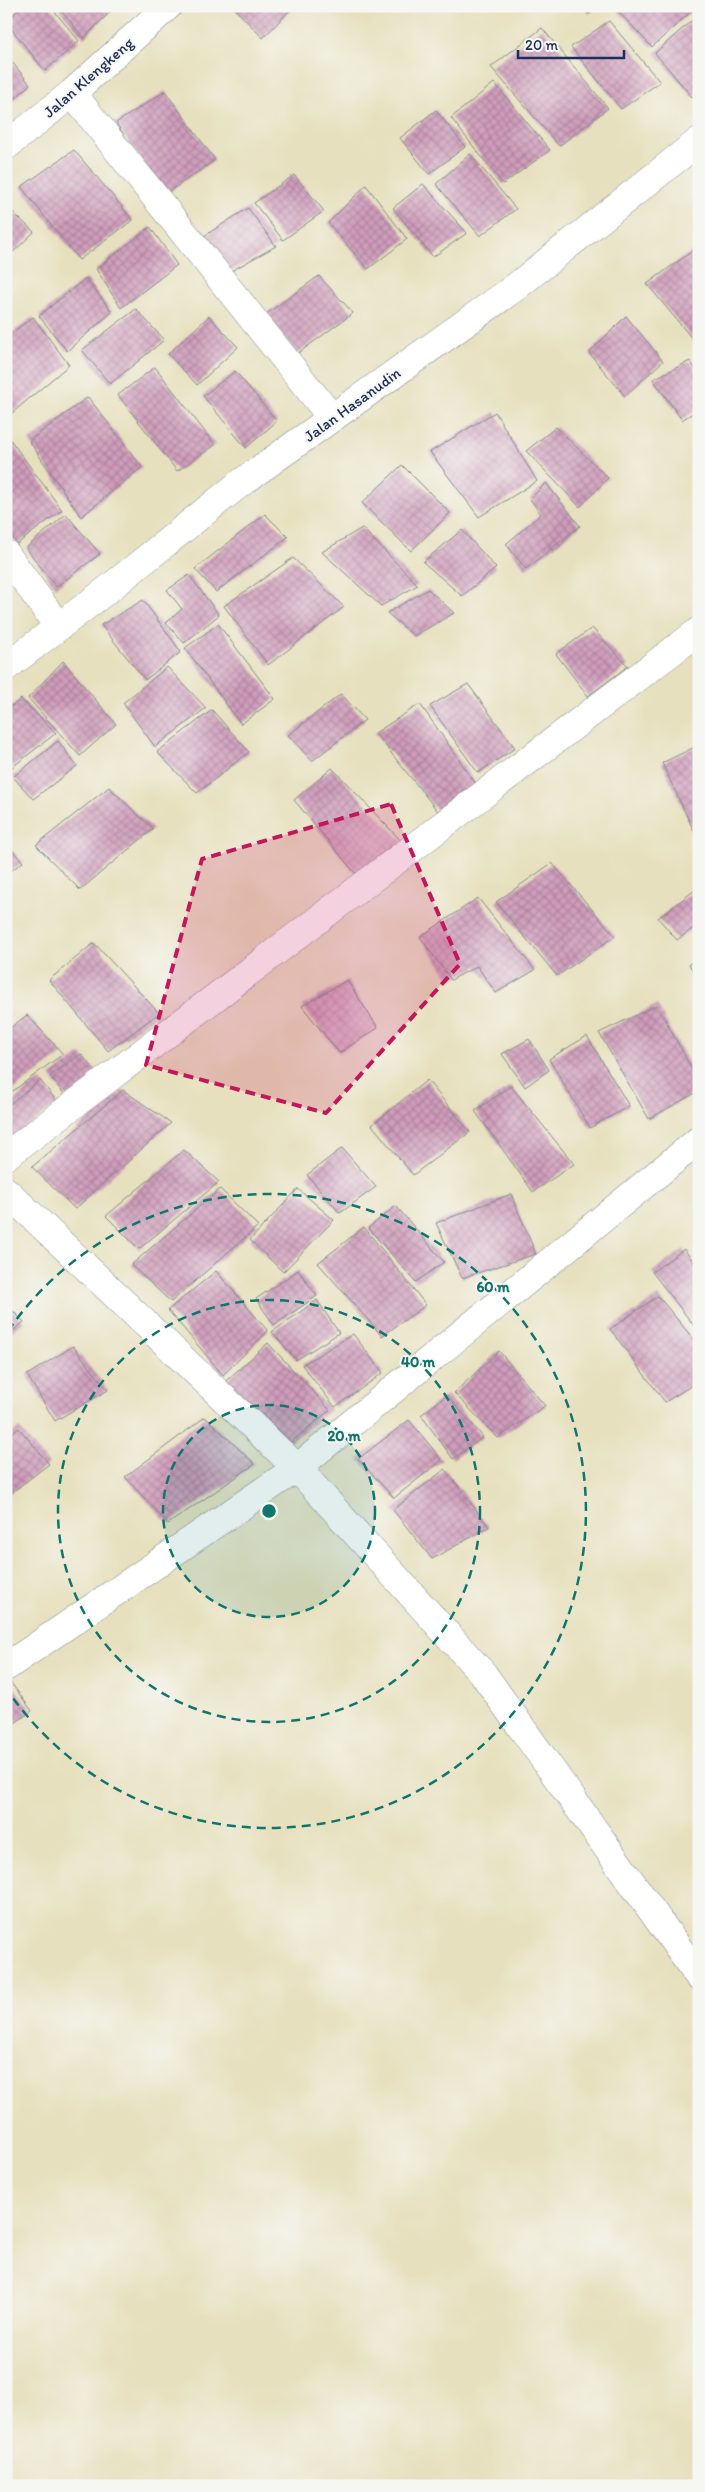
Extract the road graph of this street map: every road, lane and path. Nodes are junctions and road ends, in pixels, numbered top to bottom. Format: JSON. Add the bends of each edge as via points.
{"nodes":[{"id":1,"x":168,"y":6,"type":"edge"},
{"id":2,"x":72,"y":93,"type":"junction"},
{"id":3,"x":699,"y":140,"type":"edge"},
{"id":4,"x":6,"y":146,"type":"edge"},
{"id":5,"x":332,"y":418,"type":"junction"},
{"id":6,"x":6,"y":554,"type":"edge"},
{"id":7,"x":58,"y":626,"type":"junction"},
{"id":8,"x":699,"y":631,"type":"edge"},
{"id":9,"x":6,"y":667,"type":"edge"},
{"id":10,"x":699,"y":1140,"type":"edge"},
{"id":11,"x":6,"y":1156,"type":"edge"},
{"id":12,"x":6,"y":1191,"type":"edge"},
{"id":13,"x":297,"y":1468,"type":"junction"},
{"id":14,"x":6,"y":1667,"type":"edge"},
{"id":15,"x":699,"y":1977,"type":"edge"}],
"edges":[{"from":1,"to":2,"type":"street","name":"Jalan Klengkeng"},
{"from":2,"to":4,"type":"street","name":"Jalan Klengkeng"},
{"from":2,"to":5,"type":"street"},
{"from":3,"to":5,"type":"street","name":"Jalan Hasanudin","via":[[513,289]]},
{"from":5,"to":7,"type":"street","name":"Jalan Hasanudin","via":[[238,485]]},
{"from":6,"to":7,"type":"street"},
{"from":7,"to":9,"type":"street","name":"Jalan Hasanudin"},
{"from":8,"to":11,"type":"street"},
{"from":10,"to":13,"type":"street"},
{"from":12,"to":13,"type":"street"},
{"from":13,"to":14,"type":"street"},
{"from":13,"to":15,"type":"street","via":[[484,1675]]}]}
